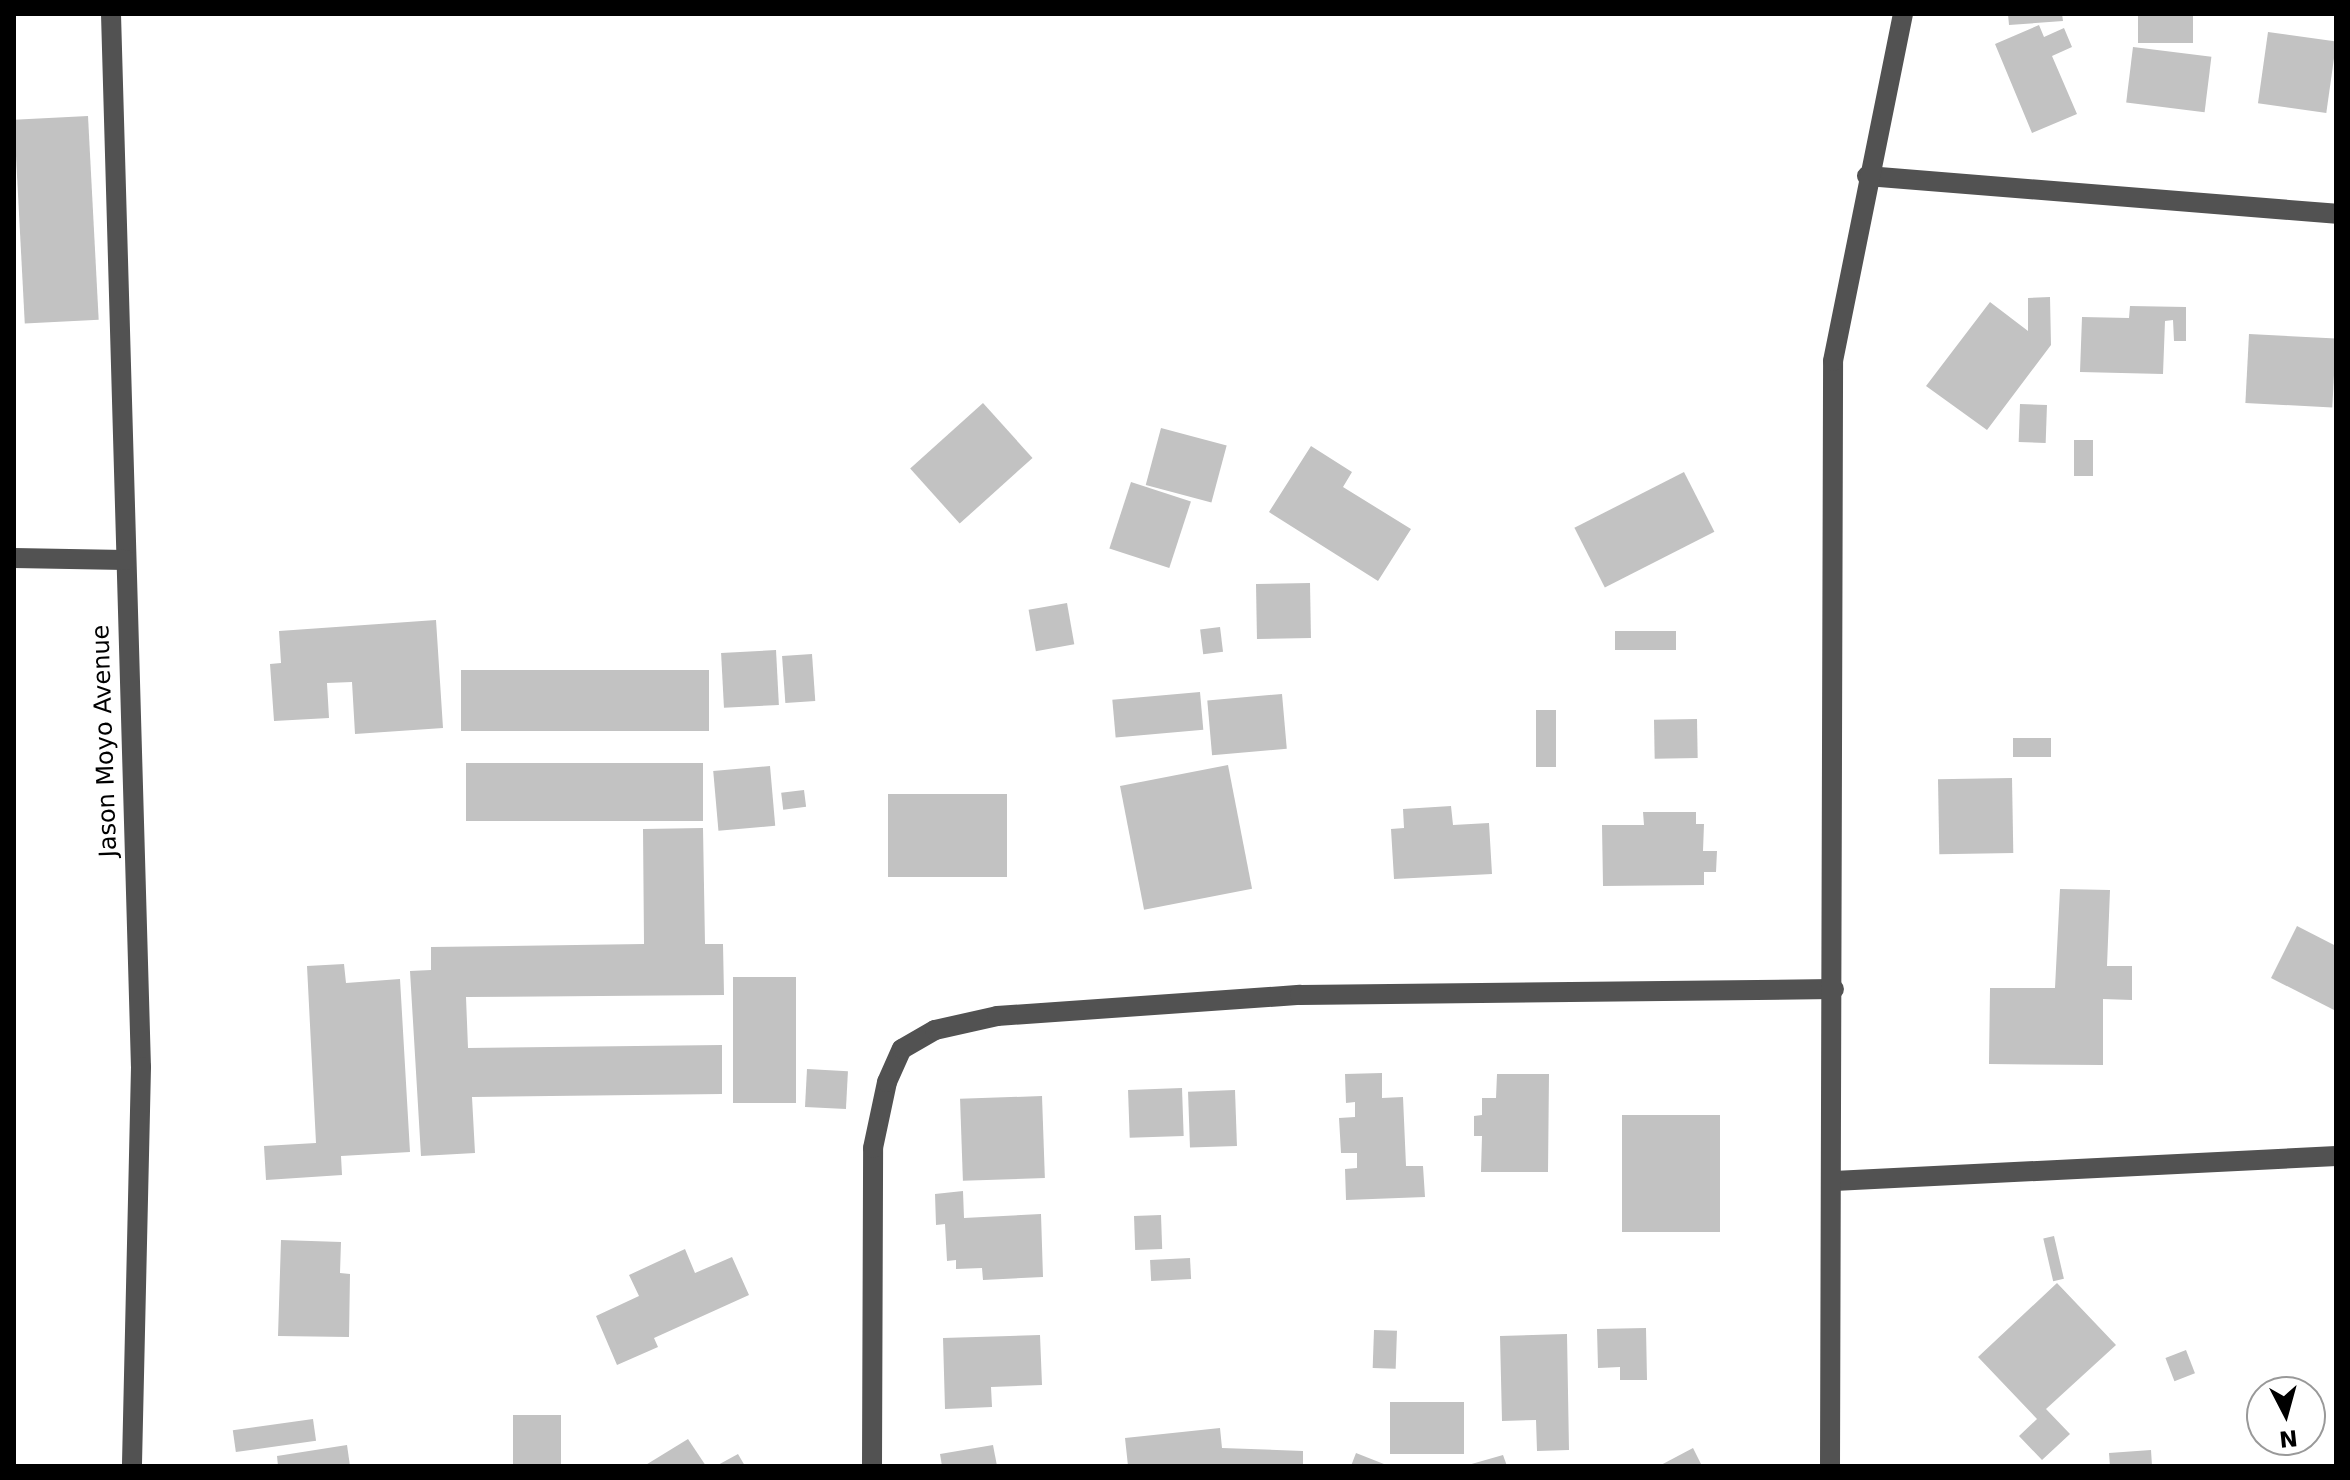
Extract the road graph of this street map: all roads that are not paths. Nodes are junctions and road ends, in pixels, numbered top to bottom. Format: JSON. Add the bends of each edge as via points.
{"nodes":[{"id":1,"x":111,"y":14,"type":"edge"},
{"id":2,"x":1903,"y":14,"type":"edge"},
{"id":3,"x":1867,"y":176,"type":"junction"},
{"id":4,"x":2336,"y":214,"type":"edge"},
{"id":5,"x":14,"y":558,"type":"edge"},
{"id":6,"x":125,"y":560,"type":"junction"},
{"id":7,"x":1834,"y":989,"type":"junction"},
{"id":8,"x":2336,"y":1156,"type":"edge"},
{"id":9,"x":1834,"y":1181,"type":"junction"},
{"id":10,"x":132,"y":1466,"type":"edge"},
{"id":11,"x":872,"y":1466,"type":"edge"},
{"id":12,"x":1830,"y":1466,"type":"edge"}],
"edges":[{"from":1,"to":6,"type":"street","name":"Jason Moyo Avenue"},
{"from":2,"to":3,"type":"street"},
{"from":3,"to":4,"type":"street"},
{"from":3,"to":7,"type":"street","via":[[1833,361]]},
{"from":5,"to":6,"type":"street"},
{"from":6,"to":10,"type":"street","name":"Jason Moyo Avenue","via":[[141,1067]]},
{"from":7,"to":9,"type":"street"},
{"from":7,"to":11,"type":"street","via":[[1300,995],[997,1016],[935,1030],[902,1049],[887,1082],[873,1148]]},
{"from":8,"to":9,"type":"street"},
{"from":9,"to":12,"type":"street"}]}
